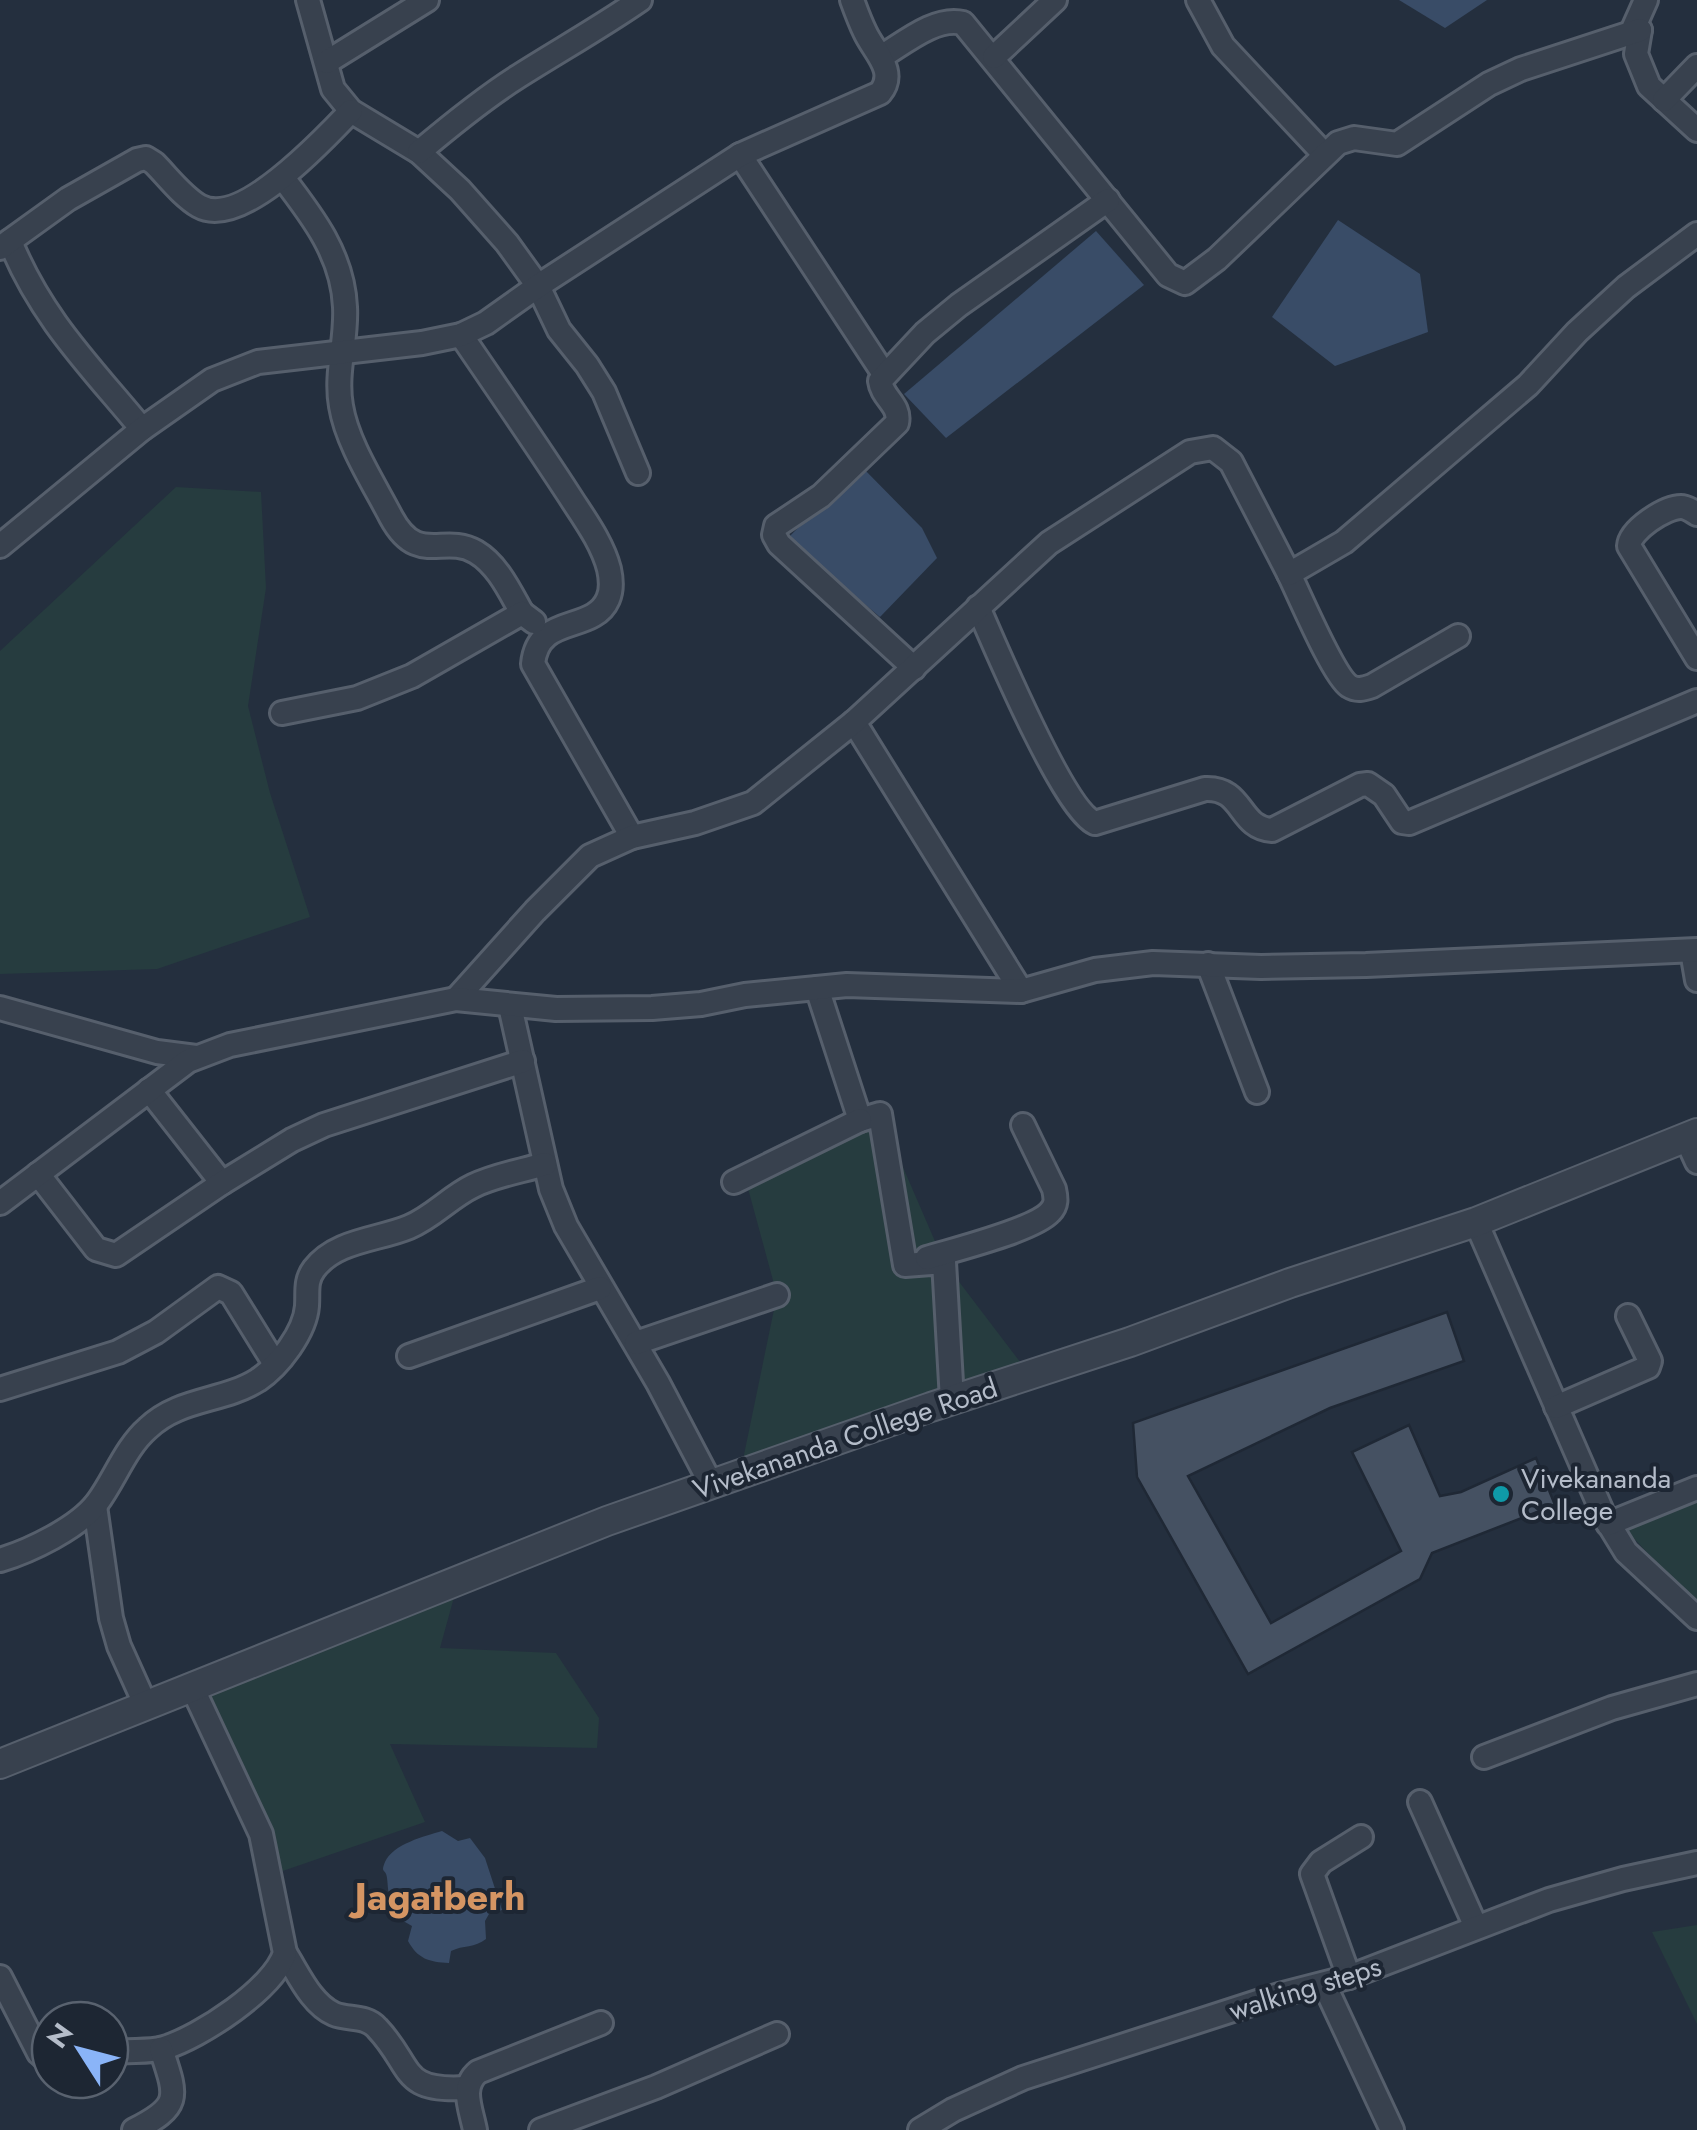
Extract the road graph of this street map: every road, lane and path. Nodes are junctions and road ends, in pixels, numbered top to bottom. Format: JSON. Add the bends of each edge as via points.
{"nodes":[{"id":1,"x":308,"y":0,"type":"edge"},
{"id":2,"x":428,"y":0,"type":"edge"},
{"id":3,"x":640,"y":0,"type":"edge"},
{"id":4,"x":852,"y":0,"type":"edge"},
{"id":5,"x":1055,"y":0,"type":"edge"},
{"id":6,"x":1198,"y":0,"type":"edge"},
{"id":7,"x":1646,"y":0,"type":"edge"},
{"id":8,"x":1640,"y":30,"type":"junction"},
{"id":9,"x":994,"y":56,"type":"junction"},
{"id":10,"x":881,"y":57,"type":"junction"},
{"id":11,"x":328,"y":62,"type":"junction"},
{"id":12,"x":1697,"y":66,"type":"edge"},
{"id":13,"x":1664,"y":100,"type":"junction"},
{"id":14,"x":351,"y":111,"type":"junction"},
{"id":15,"x":1697,"y":130,"type":"edge"},
{"id":16,"x":418,"y":152,"type":"junction"},
{"id":17,"x":1324,"y":154,"type":"junction"},
{"id":18,"x":740,"y":155,"type":"junction"},
{"id":19,"x":283,"y":178,"type":"junction"},
{"id":20,"x":1108,"y":200,"type":"junction"},
{"id":21,"x":5,"y":245,"type":"edge"},
{"id":22,"x":1693,"y":246,"type":"edge"},
{"id":23,"x":538,"y":286,"type":"junction"},
{"id":24,"x":461,"y":336,"type":"junction"},
{"id":25,"x":342,"y":352,"type":"junction"},
{"id":26,"x":884,"y":374,"type":"junction"},
{"id":27,"x":142,"y":429,"type":"junction"},
{"id":28,"x":638,"y":473,"type":"dead end"},
{"id":29,"x":1697,"y":514,"type":"edge"},
{"id":30,"x":2,"y":540,"type":"edge"},
{"id":31,"x":1290,"y":574,"type":"junction"},
{"id":32,"x":978,"y":607,"type":"junction"},
{"id":33,"x":522,"y":613,"type":"junction"},
{"id":34,"x":546,"y":636,"type":"junction"},
{"id":35,"x":1458,"y":636,"type":"dead end"},
{"id":36,"x":1697,"y":658,"type":"edge"},
{"id":37,"x":914,"y":668,"type":"junction"},
{"id":38,"x":1697,"y":701,"type":"edge"},
{"id":39,"x":282,"y":713,"type":"dead end"},
{"id":40,"x":854,"y":722,"type":"junction"},
{"id":41,"x":632,"y":836,"type":"junction"},
{"id":42,"x":1694,"y":951,"type":"edge"},
{"id":43,"x":1208,"y":964,"type":"junction"},
{"id":44,"x":1697,"y":980,"type":"edge"},
{"id":45,"x":817,"y":988,"type":"junction"},
{"id":46,"x":1021,"y":991,"type":"junction"},
{"id":47,"x":456,"y":999,"type":"junction"},
{"id":48,"x":510,"y":1006,"type":"junction"},
{"id":49,"x":0,"y":1008,"type":"edge"},
{"id":50,"x":196,"y":1057,"type":"junction"},
{"id":51,"x":523,"y":1061,"type":"junction"},
{"id":52,"x":149,"y":1090,"type":"junction"},
{"id":53,"x":1257,"y":1092,"type":"dead end"},
{"id":54,"x":860,"y":1120,"type":"junction"},
{"id":55,"x":1024,"y":1125,"type":"dead end"},
{"id":56,"x":1693,"y":1144,"type":"edge"},
{"id":57,"x":545,"y":1164,"type":"junction"},
{"id":58,"x":38,"y":1174,"type":"junction"},
{"id":59,"x":734,"y":1182,"type":"dead end"},
{"id":60,"x":222,"y":1183,"type":"junction"},
{"id":61,"x":0,"y":1203,"type":"edge"},
{"id":62,"x":1476,"y":1222,"type":"junction"},
{"id":63,"x":905,"y":1266,"type":"junction"},
{"id":64,"x":600,"y":1288,"type":"junction"},
{"id":65,"x":777,"y":1295,"type":"dead end"},
{"id":66,"x":1628,"y":1316,"type":"dead end"},
{"id":67,"x":636,"y":1343,"type":"junction"},
{"id":68,"x":409,"y":1356,"type":"dead end"},
{"id":69,"x":275,"y":1364,"type":"junction"},
{"id":70,"x":0,"y":1389,"type":"edge"},
{"id":71,"x":952,"y":1400,"type":"junction"},
{"id":72,"x":1556,"y":1407,"type":"junction"},
{"id":73,"x":711,"y":1484,"type":"junction"},
{"id":74,"x":1697,"y":1488,"type":"edge"},
{"id":75,"x":95,"y":1506,"type":"junction"},
{"id":76,"x":1608,"y":1524,"type":"junction"},
{"id":77,"x":0,"y":1560,"type":"edge"},
{"id":78,"x":1697,"y":1618,"type":"edge"},
{"id":79,"x":1697,"y":1684,"type":"edge"},
{"id":80,"x":192,"y":1687,"type":"junction"},
{"id":81,"x":146,"y":1706,"type":"junction"},
{"id":82,"x":1484,"y":1757,"type":"dead end"},
{"id":83,"x":0,"y":1764,"type":"edge"},
{"id":84,"x":1420,"y":1802,"type":"dead end"},
{"id":85,"x":1360,"y":1837,"type":"dead end"},
{"id":86,"x":1697,"y":1863,"type":"edge"},
{"id":87,"x":1476,"y":1926,"type":"junction"},
{"id":88,"x":285,"y":1953,"type":"junction"},
{"id":89,"x":0,"y":1977,"type":"edge"},
{"id":90,"x":1349,"y":1977,"type":"junction"},
{"id":91,"x":1324,"y":1984,"type":"junction"},
{"id":92,"x":602,"y":2023,"type":"dead end"},
{"id":93,"x":30,"y":2034,"type":"edge"},
{"id":94,"x":777,"y":2034,"type":"dead end"},
{"id":95,"x":161,"y":2049,"type":"junction"},
{"id":96,"x":130,"y":2051,"type":"edge"},
{"id":97,"x":466,"y":2088,"type":"junction"},
{"id":98,"x":134,"y":2130,"type":"edge"},
{"id":99,"x":476,"y":2130,"type":"edge"},
{"id":100,"x":541,"y":2130,"type":"edge"},
{"id":101,"x":920,"y":2130,"type":"edge"},
{"id":102,"x":1392,"y":2130,"type":"edge"}],
"edges":[{"from":1,"to":11,"type":"street"},
{"from":2,"to":11,"type":"street"},
{"from":3,"to":16,"type":"street","via":[[507,84]]},
{"from":4,"to":10,"type":"street"},
{"from":5,"to":9,"type":"street"},
{"from":6,"to":17,"type":"street","via":[[1223,46]]},
{"from":7,"to":8,"type":"street","via":[[1634,27]]},
{"from":8,"to":13,"type":"street","via":[[1636,54],[1649,86]]},
{"from":8,"to":17,"type":"street","via":[[1521,69],[1396,144],[1354,138]]},
{"from":9,"to":10,"type":"street","via":[[963,23],[951,20]]},
{"from":9,"to":20,"type":"street"},
{"from":10,"to":18,"type":"street","via":[[888,74],[880,93]]},
{"from":11,"to":14,"type":"street","via":[[333,89]]},
{"from":12,"to":13,"type":"street"},
{"from":13,"to":15,"type":"street"},
{"from":14,"to":16,"type":"street"},
{"from":14,"to":19,"type":"street"},
{"from":16,"to":23,"type":"street","via":[[484,216]]},
{"from":17,"to":20,"type":"street","via":[[1186,282],[1168,275]]},
{"from":18,"to":23,"type":"street"},
{"from":18,"to":26,"type":"street"},
{"from":19,"to":21,"type":"street","via":[[218,212],[201,207],[154,163],[137,160]]},
{"from":19,"to":25,"type":"street","via":[[334,255],[345,306]]},
{"from":20,"to":26,"type":"street","via":[[959,306]]},
{"from":21,"to":27,"type":"street","via":[[47,315]]},
{"from":22,"to":31,"type":"street","via":[[1626,287],[1528,386],[1344,542]]},
{"from":23,"to":24,"type":"street"},
{"from":23,"to":28,"type":"street","via":[[559,330],[604,392]]},
{"from":24,"to":25,"type":"street"},
{"from":24,"to":34,"type":"street","via":[[592,531],[608,568],[611,590],[597,613]]},
{"from":25,"to":27,"type":"street","via":[[258,362],[212,380]]},
{"from":25,"to":33,"type":"street","via":[[342,412],[394,522],[420,546],[457,545],[478,553]]},
{"from":26,"to":37,"type":"street","via":[[881,388],[896,407],[897,424],[821,496],[776,526],[774,535]]},
{"from":27,"to":30,"type":"street"},
{"from":29,"to":36,"type":"street","via":[[1675,508],[1631,533],[1629,546]]},
{"from":31,"to":32,"type":"street","via":[[1231,462],[1213,448],[1190,452],[1096,511]]},
{"from":31,"to":35,"type":"street","via":[[1338,672],[1354,688],[1372,686]]},
{"from":32,"to":37,"type":"street"},
{"from":32,"to":38,"type":"street","via":[[1079,812],[1095,824],[1219,789],[1231,794],[1252,824],[1272,830],[1368,784],[1409,823]]},
{"from":33,"to":34,"type":"street"},
{"from":33,"to":39,"type":"street","via":[[412,676],[344,702]]},
{"from":34,"to":41,"type":"street","via":[[533,664]]},
{"from":37,"to":40,"type":"street"},
{"from":40,"to":41,"type":"street","via":[[753,804]]},
{"from":40,"to":46,"type":"street"},
{"from":41,"to":47,"type":"street","via":[[590,856]]},
{"from":42,"to":43,"type":"street","via":[[1366,965]]},
{"from":42,"to":44,"type":"street"},
{"from":43,"to":46,"type":"street","via":[[1128,965]]},
{"from":43,"to":53,"type":"street"},
{"from":45,"to":46,"type":"street"},
{"from":45,"to":48,"type":"street","via":[[652,1008]]},
{"from":45,"to":54,"type":"street"},
{"from":47,"to":48,"type":"street"},
{"from":47,"to":50,"type":"street","via":[[230,1044]]},
{"from":48,"to":51,"type":"street"},
{"from":49,"to":50,"type":"street"},
{"from":50,"to":52,"type":"street"},
{"from":51,"to":57,"type":"street"},
{"from":51,"to":60,"type":"street","via":[[324,1125]]},
{"from":52,"to":58,"type":"street"},
{"from":52,"to":60,"type":"street"},
{"from":54,"to":59,"type":"street"},
{"from":54,"to":63,"type":"street","via":[[880,1114]]},
{"from":55,"to":63,"type":"street","via":[[1054,1189],[1053,1209],[1014,1230]]},
{"from":56,"to":62,"type":"street","name":"Vivekananda College Road"},
{"from":57,"to":64,"type":"street","via":[[566,1226]]},
{"from":57,"to":69,"type":"street","via":[[476,1184],[416,1223],[362,1240],[317,1265],[308,1277],[304,1321]]},
{"from":58,"to":60,"type":"street","via":[[96,1249],[116,1255]]},
{"from":58,"to":61,"type":"street"},
{"from":62,"to":71,"type":"street","name":"Vivekananda College Road"},
{"from":62,"to":72,"type":"street"},
{"from":63,"to":71,"type":"street","via":[[944,1262]]},
{"from":64,"to":67,"type":"street"},
{"from":64,"to":68,"type":"street"},
{"from":65,"to":67,"type":"street"},
{"from":66,"to":72,"type":"street","via":[[1648,1367]]},
{"from":67,"to":73,"type":"street"},
{"from":69,"to":70,"type":"street","via":[[232,1293],[218,1287],[118,1352]]},
{"from":69,"to":75,"type":"street","via":[[233,1392],[165,1414],[134,1444]]},
{"from":71,"to":73,"type":"street","name":"Vivekananda College Road"},
{"from":72,"to":76,"type":"street"},
{"from":73,"to":80,"type":"street","name":"Vivekananda College Road"},
{"from":74,"to":76,"type":"street"},
{"from":75,"to":77,"type":"street","via":[[52,1538]]},
{"from":75,"to":81,"type":"street","via":[[111,1618]]},
{"from":76,"to":78,"type":"street","via":[[1635,1560]]},
{"from":79,"to":82,"type":"street"},
{"from":80,"to":81,"type":"street","name":"Vivekananda College Road"},
{"from":80,"to":88,"type":"street","via":[[261,1834]]},
{"from":81,"to":83,"type":"street","name":"Vivekananda College Road"},
{"from":84,"to":87,"type":"street"},
{"from":85,"to":90,"type":"street","via":[[1312,1874]]},
{"from":86,"to":87,"type":"street","name":"walking steps"},
{"from":87,"to":90,"type":"street","name":"walking steps"},
{"from":88,"to":95,"type":"street","via":[[270,1979],[220,2018]]},
{"from":88,"to":97,"type":"street","via":[[322,2006],[376,2026],[422,2084]]},
{"from":89,"to":93,"type":"street"},
{"from":90,"to":91,"type":"street","name":"walking steps"},
{"from":91,"to":101,"type":"street","name":"walking steps","via":[[1023,2078]]},
{"from":91,"to":102,"type":"street"},
{"from":92,"to":97,"type":"street","via":[[478,2072]]},
{"from":94,"to":100,"type":"street"},
{"from":95,"to":96,"type":"street"},
{"from":95,"to":98,"type":"street","via":[[173,2100]]},
{"from":97,"to":99,"type":"street"}]}
